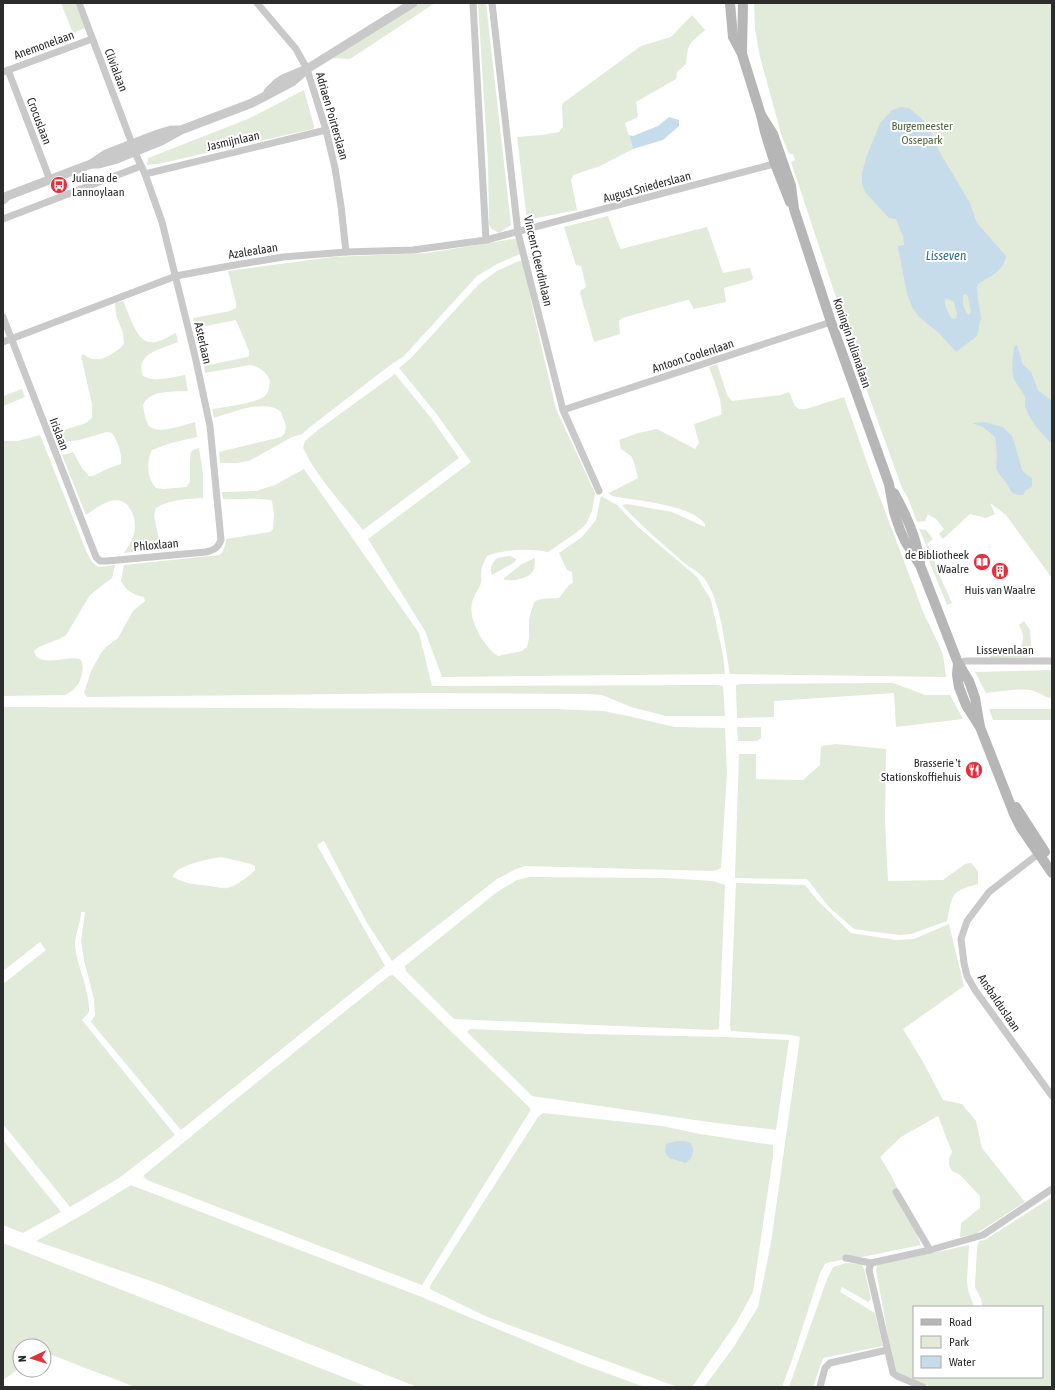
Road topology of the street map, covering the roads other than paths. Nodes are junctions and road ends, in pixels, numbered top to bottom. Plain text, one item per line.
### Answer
1 (79, 3) edge
2 (257, 3) edge
3 (413, 3) edge
4 (473, 3) edge
5 (492, 3) edge
6 (730, 3) edge
7 (743, 3) edge
8 (92, 39) junction
9 (742, 54) junction
10 (307, 68) junction
11 (6, 71) edge
12 (326, 130) junction
13 (134, 148) junction
14 (779, 163) junction
15 (141, 166) junction
16 (145, 174) junction
17 (50, 180) junction
18 (4, 197) edge
19 (3, 219) edge
20 (518, 233) junction
21 (486, 240) junction
22 (346, 252) junction
23 (176, 276) junction
24 (3, 317) edge
25 (831, 322) junction
26 (11, 339) junction
27 (3, 342) edge
28 (563, 410) junction
29 (599, 491) dead end
30 (219, 546) joint
31 (96, 558) joint
32 (1052, 661) edge
33 (958, 663) junction
34 (1041, 851) junction
35 (1052, 861) edge
36 (1052, 873) edge
37 (1052, 1096) edge
38 (1052, 1189) edge
39 (896, 1192) dead end
40 (930, 1250) junction
41 (846, 1258) dead end
42 (871, 1263) junction
43 (887, 1350) junction
44 (820, 1387) edge
45 (923, 1387) edge

1 - 8 street, Clivialaan
2 - 10 street, Adriaen Poirterslaan
3 - 10 street
4 - 21 street
5 - 20 street, Vincent Cleerdinlaan
6 - 9 main road, Koningin Julianalaan
7 - 9 main road, Koningin Julianalaan
8 - 11 street, Anemonelaan
8 - 13 street, Clivialaan
9 - 14 main road, Koningin Julianalaan
10 - 12 street, Adriaen Poirterslaan
10 - 13 street
11 - 17 street, Crocuslaan
12 - 16 street, Jasmijnlaan
12 - 22 street, Adriaen Poirterslaan
13 - 15 street, Asterlaan
13 - 17 street
14 - 20 street, August Sniederslaan
14 - 25 main road, Koningin Julianalaan
15 - 16 street, Asterlaan
15 - 19 street
16 - 23 street, Asterlaan
17 - 18 street
20 - 21 street, Azalealaan
20 - 28 street, Vincent Cleerdinlaan
21 - 22 street, Azalealaan
22 - 23 street, Azalealaan
23 - 26 street, Azalealaan
23 - 30 street, Asterlaan
24 - 26 street, Irislaan
25 - 28 street, Antoon Coolenlaan
25 - 33 main road, Koningin Julianalaan
26 - 27 street, Azalealaan
26 - 31 street, Irislaan
28 - 29 street, Vincent Cleerdinlaan
30 - 31 street, Phloxlaan
32 - 33 street, Lissevenlaan
33 - 34 main road
34 - 35 main road
34 - 36 main road
34 - 37 street, Ansbalduslaan
38 - 40 street
39 - 40 street
40 - 42 street
41 - 42 street
42 - 43 street
43 - 44 street
43 - 45 street

